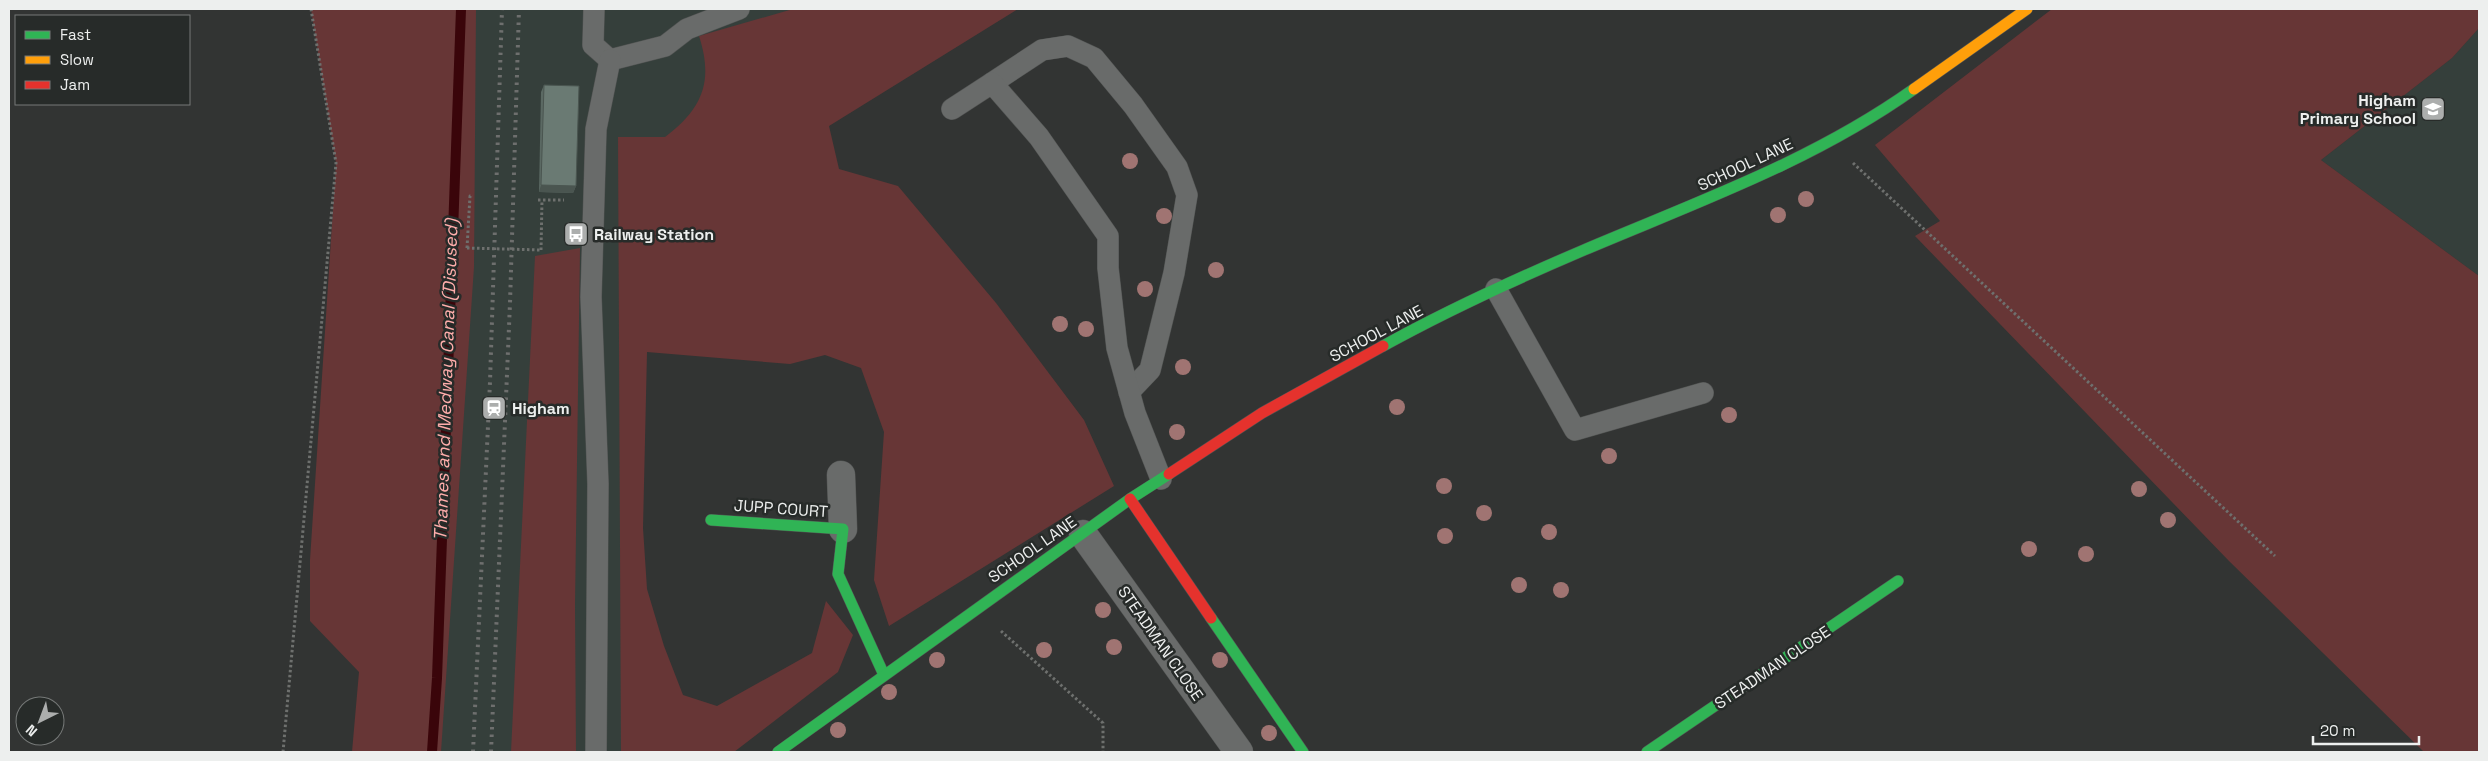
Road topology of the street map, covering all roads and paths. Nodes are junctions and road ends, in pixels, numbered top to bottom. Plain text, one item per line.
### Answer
1 (311, 9) edge
2 (594, 9) edge
3 (739, 9) edge
4 (2027, 9) edge
5 (610, 60) junction
6 (992, 82) junction
7 (952, 109) dead end
8 (1829, 140) junction
9 (472, 196) dead end
10 (542, 200) dead end
11 (1496, 289) junction
12 (1129, 392) junction
13 (1703, 393) dead end
14 (841, 475) dead end
15 (1161, 479) junction
16 (1130, 499) junction
17 (711, 520) dead end
18 (842, 528) junction
19 (1083, 534) junction
20 (2275, 556) dead end
21 (1898, 581) dead end
22 (976, 608) junction
23 (884, 675) junction
24 (283, 752) edge
25 (596, 752) edge
26 (778, 752) edge
27 (1103, 752) edge
28 (1239, 752) edge
29 (1303, 752) edge
30 (1647, 752) edge

1 - 24 path
2 - 5 lane
3 - 5 lane
4 - 8 street, SCHOOL LANE
5 - 25 lane
6 - 7 lane
6 - 12 lane
6 - 12 lane
8 - 11 street, SCHOOL LANE
8 - 20 path
9 - 10 path, bridge
11 - 13 lane
11 - 15 street, SCHOOL LANE
12 - 15 lane
14 - 18 street
15 - 16 street, SCHOOL LANE
16 - 19 street, SCHOOL LANE
16 - 29 street
17 - 18 street, JUPP COURT
18 - 23 street, JUPP COURT
19 - 22 street, SCHOOL LANE
19 - 28 street, STEADMAN CLOSE
21 - 30 street, STEADMAN CLOSE
22 - 23 street, SCHOOL LANE
22 - 27 path
23 - 26 street, SCHOOL LANE

